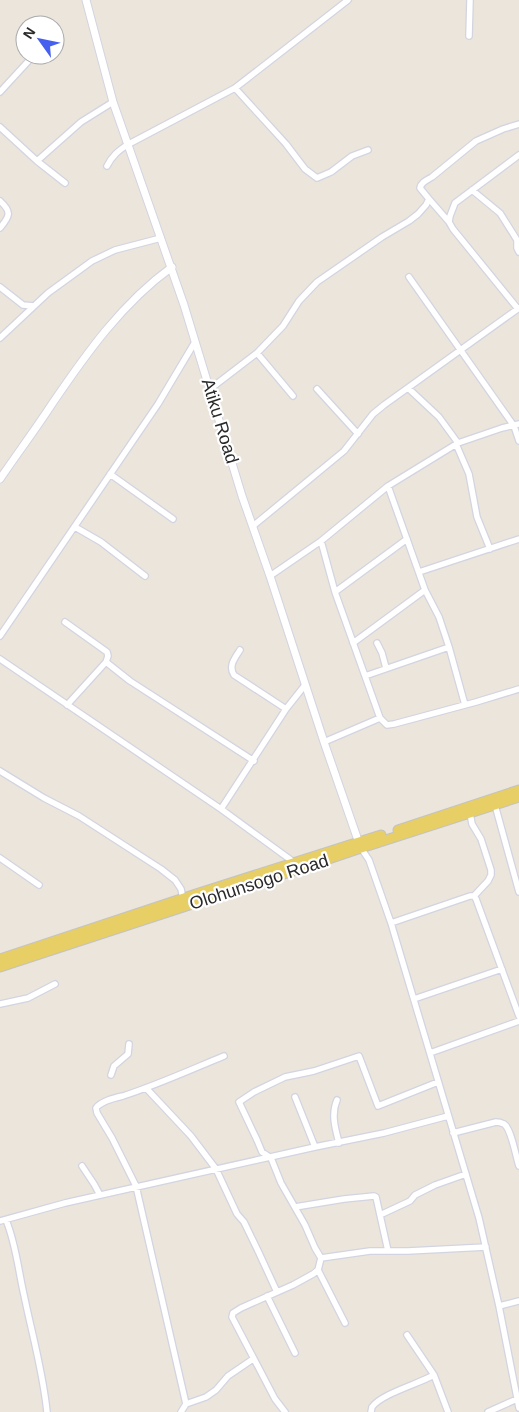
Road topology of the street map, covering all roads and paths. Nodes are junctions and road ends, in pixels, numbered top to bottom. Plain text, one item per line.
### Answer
1 (86, 0) edge
2 (348, 0) edge
3 (470, 0) edge
4 (469, 36) dead end
5 (25, 65) edge
6 (234, 88) junction
7 (0, 92) edge
8 (113, 102) junction
9 (519, 124) edge
10 (0, 127) edge
11 (127, 145) junction
12 (368, 150) dead end
13 (519, 155) edge
14 (37, 161) junction
15 (107, 166) dead end
16 (65, 183) dead end
17 (472, 190) junction
18 (429, 199) junction
19 (0, 201) edge
20 (450, 222) junction
21 (0, 228) edge
22 (161, 238) junction
23 (519, 252) edge
24 (172, 266) junction
25 (409, 277) dead end
26 (0, 287) edge
27 (23, 305) junction
28 (34, 306) junction
29 (518, 310) edge
30 (23, 317) junction
31 (0, 338) edge
32 (195, 342) junction
33 (460, 350) junction
34 (257, 353) junction
35 (408, 388) junction
36 (210, 389) junction
37 (317, 389) dead end
38 (293, 396) dead end
39 (516, 425) edge
40 (358, 434) junction
41 (519, 441) edge
42 (457, 443) junction
43 (110, 474) junction
44 (0, 479) edge
45 (388, 486) junction
46 (173, 519) dead end
47 (253, 526) junction
48 (75, 527) junction
49 (407, 539) junction
50 (519, 539) edge
51 (321, 541) junction
52 (490, 549) junction
53 (419, 572) junction
54 (145, 576) dead end
55 (270, 576) junction
56 (425, 590) junction
57 (335, 592) junction
58 (65, 622) dead end
59 (0, 636) edge
60 (353, 643) junction
61 (377, 643) dead end
62 (450, 647) junction
63 (240, 650) dead end
64 (0, 659) edge
65 (106, 662) junction
66 (386, 668) junction
67 (365, 676) junction
68 (305, 685) junction
69 (519, 689) edge
70 (67, 705) junction
71 (465, 705) junction
72 (286, 709) junction
73 (380, 718) junction
74 (324, 742) junction
75 (254, 761) junction
76 (0, 771) edge
77 (519, 790) edge
78 (519, 797) edge
79 (495, 805) junction
80 (221, 809) junction
81 (470, 813) junction
82 (359, 845) junction
83 (0, 858) edge
84 (295, 862) junction
85 (516, 872) edge
86 (39, 885) dead end
87 (519, 892) edge
88 (474, 896) junction
89 (183, 898) junction
90 (390, 923) junction
91 (0, 959) edge
92 (0, 967) edge
93 (502, 969) junction
94 (54, 984) dead end
95 (414, 999) junction
96 (0, 1004) edge
97 (519, 1016) edge
98 (519, 1020) edge
99 (129, 1044) dead end
100 (430, 1053) junction
101 (224, 1056) dead end
102 (111, 1075) dead end
103 (438, 1082) junction
104 (146, 1088) junction
105 (295, 1097) dead end
106 (337, 1100) dead end
107 (448, 1116) junction
108 (453, 1133) junction
109 (338, 1143) junction
110 (315, 1147) junction
111 (271, 1158) junction
112 (82, 1166) dead end
113 (519, 1166) edge
114 (216, 1169) junction
115 (466, 1174) junction
116 (136, 1186) junction
117 (100, 1195) junction
118 (295, 1207) junction
119 (380, 1215) junction
120 (3, 1220) edge
121 (486, 1247) junction
122 (388, 1251) junction
123 (322, 1258) junction
124 (318, 1270) junction
125 (277, 1292) junction
126 (268, 1296) junction
127 (519, 1301) edge
128 (499, 1306) junction
129 (345, 1323) dead end
130 (407, 1335) dead end
131 (295, 1352) dead end
132 (253, 1359) junction
133 (434, 1375) junction
134 (516, 1381) edge
135 (186, 1404) junction
136 (518, 1404) edge
137 (46, 1412) edge
138 (181, 1412) edge
139 (285, 1412) edge
140 (371, 1412) edge
141 (448, 1412) edge
142 (488, 1412) edge

1 - 8 street, Atiku Road
2 - 6 street
3 - 4 street
5 - 7 street
6 - 11 street
6 - 12 street
8 - 11 street, Atiku Road
8 - 14 street
9 - 18 street
10 - 14 street
11 - 15 street
11 - 22 street, Atiku Road
13 - 17 street
14 - 16 street
17 - 20 street
17 - 23 street
18 - 20 street
18 - 34 street
19 - 21 street
20 - 29 street
22 - 24 street, Atiku Road
22 - 28 street
24 - 32 street, Atiku Road
24 - 44 street
25 - 33 street
26 - 27 street
27 - 28 street
27 - 30 street
28 - 30 street
29 - 33 street
30 - 31 street
32 - 36 street, Atiku Road
32 - 43 street
33 - 35 street
33 - 39 street
34 - 36 street
34 - 38 street
35 - 40 street
35 - 42 street
36 - 47 street, Atiku Road
37 - 40 street
39 - 41 street
39 - 42 street
40 - 47 street
42 - 45 street
42 - 52 street
43 - 46 street
43 - 48 street
45 - 49 street
45 - 51 street
47 - 55 street, Atiku Road
48 - 54 street
48 - 59 street
49 - 53 street
49 - 57 street
50 - 52 street
51 - 55 street
51 - 57 street
52 - 53 street
53 - 56 street
55 - 68 street, Atiku Road
56 - 60 street
56 - 62 street
57 - 60 street
58 - 65 street
60 - 67 street
61 - 66 street
62 - 66 street
62 - 71 street
63 - 72 street
64 - 70 street
65 - 70 street
65 - 75 street
66 - 67 street
67 - 73 street
68 - 72 street
68 - 74 street, Atiku Road
69 - 71 street
70 - 80 street
71 - 73 street
72 - 75 street
73 - 74 street
74 - 82 street, Atiku Road
75 - 80 street
76 - 89 street
77 - 82 main road, Olohunsogo Road
78 - 79 main road, Olohunsogo Road
79 - 81 main road, Olohunsogo Road
79 - 85 street
80 - 84 street
81 - 82 main road, Olohunsogo Road
81 - 88 street
82 - 84 main road, Olohunsogo Road
82 - 90 street
82 - 92 main road, Olohunsogo Road
83 - 86 street
84 - 89 main road, Olohunsogo Road
85 - 87 street
88 - 90 street
88 - 93 street
89 - 91 main road, Olohunsogo Road
90 - 95 street
93 - 95 street
93 - 97 street
94 - 96 street
95 - 100 street
98 - 100 street
99 - 102 street
100 - 103 street
101 - 104 street
103 - 107 street
103 - 111 street
104 - 114 street
104 - 116 street
105 - 110 street
106 - 109 street
107 - 108 street
107 - 109 street
108 - 113 street
108 - 115 street
109 - 110 street
110 - 111 street
111 - 114 street
111 - 118 street
112 - 117 street
114 - 116 street
114 - 125 street
115 - 119 street
115 - 121 street
116 - 117 street
116 - 135 street
117 - 120 street
118 - 119 street
118 - 123 street
119 - 122 street
120 - 137 street
121 - 122 street
121 - 128 street
122 - 123 street
123 - 124 street
124 - 125 street
124 - 129 street
125 - 126 street
126 - 131 street
126 - 132 street
127 - 128 street
128 - 134 street
130 - 133 street
132 - 135 street
132 - 139 street
133 - 140 street
133 - 141 street
134 - 136 street
135 - 138 street
136 - 142 street

